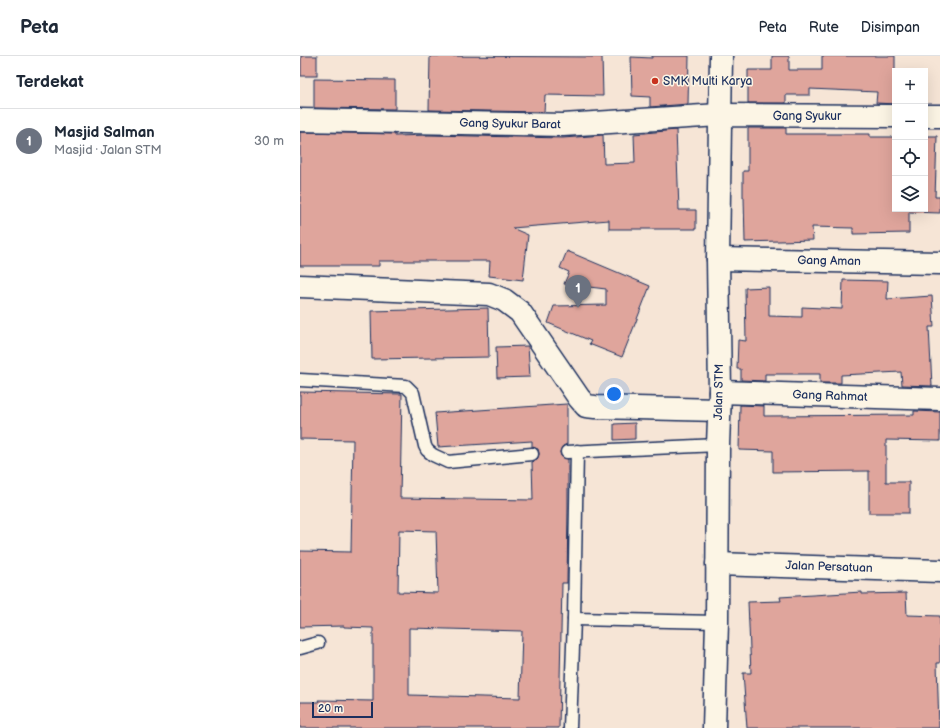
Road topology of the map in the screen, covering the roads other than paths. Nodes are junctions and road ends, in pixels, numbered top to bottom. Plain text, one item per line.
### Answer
1 (721, 56) edge
2 (719, 116) junction
3 (892, 116) edge
4 (928, 116) edge
5 (940, 116) edge
6 (300, 120) edge
7 (718, 259) junction
8 (940, 263) edge
9 (300, 286) edge
10 (300, 380) edge
11 (940, 400) edge
12 (719, 401) junction
13 (718, 445) junction
14 (532, 454) dead end
15 (717, 564) junction
16 (940, 571) edge
17 (574, 619) junction
18 (717, 622) junction
19 (318, 643) dead end
20 (300, 648) edge
21 (570, 728) edge
22 (714, 728) edge

1 - 2 street, Jalan STM
2 - 3 street, Gang Syukur
2 - 6 street, Gang Syukur Barat
2 - 7 street, Jalan STM
4 - 5 street
7 - 8 street, Gang Aman
7 - 12 street, Jalan STM
9 - 12 street, Gang Rahmat
10 - 14 lane
11 - 12 street, Gang Rahmat
12 - 13 street, Jalan STM
13 - 15 street, Jalan STM
13 - 17 lane
15 - 16 street, Jalan Persatuan
15 - 18 street, Jalan STM
17 - 18 lane
17 - 21 lane
18 - 22 street, Jalan STM
19 - 20 lane

